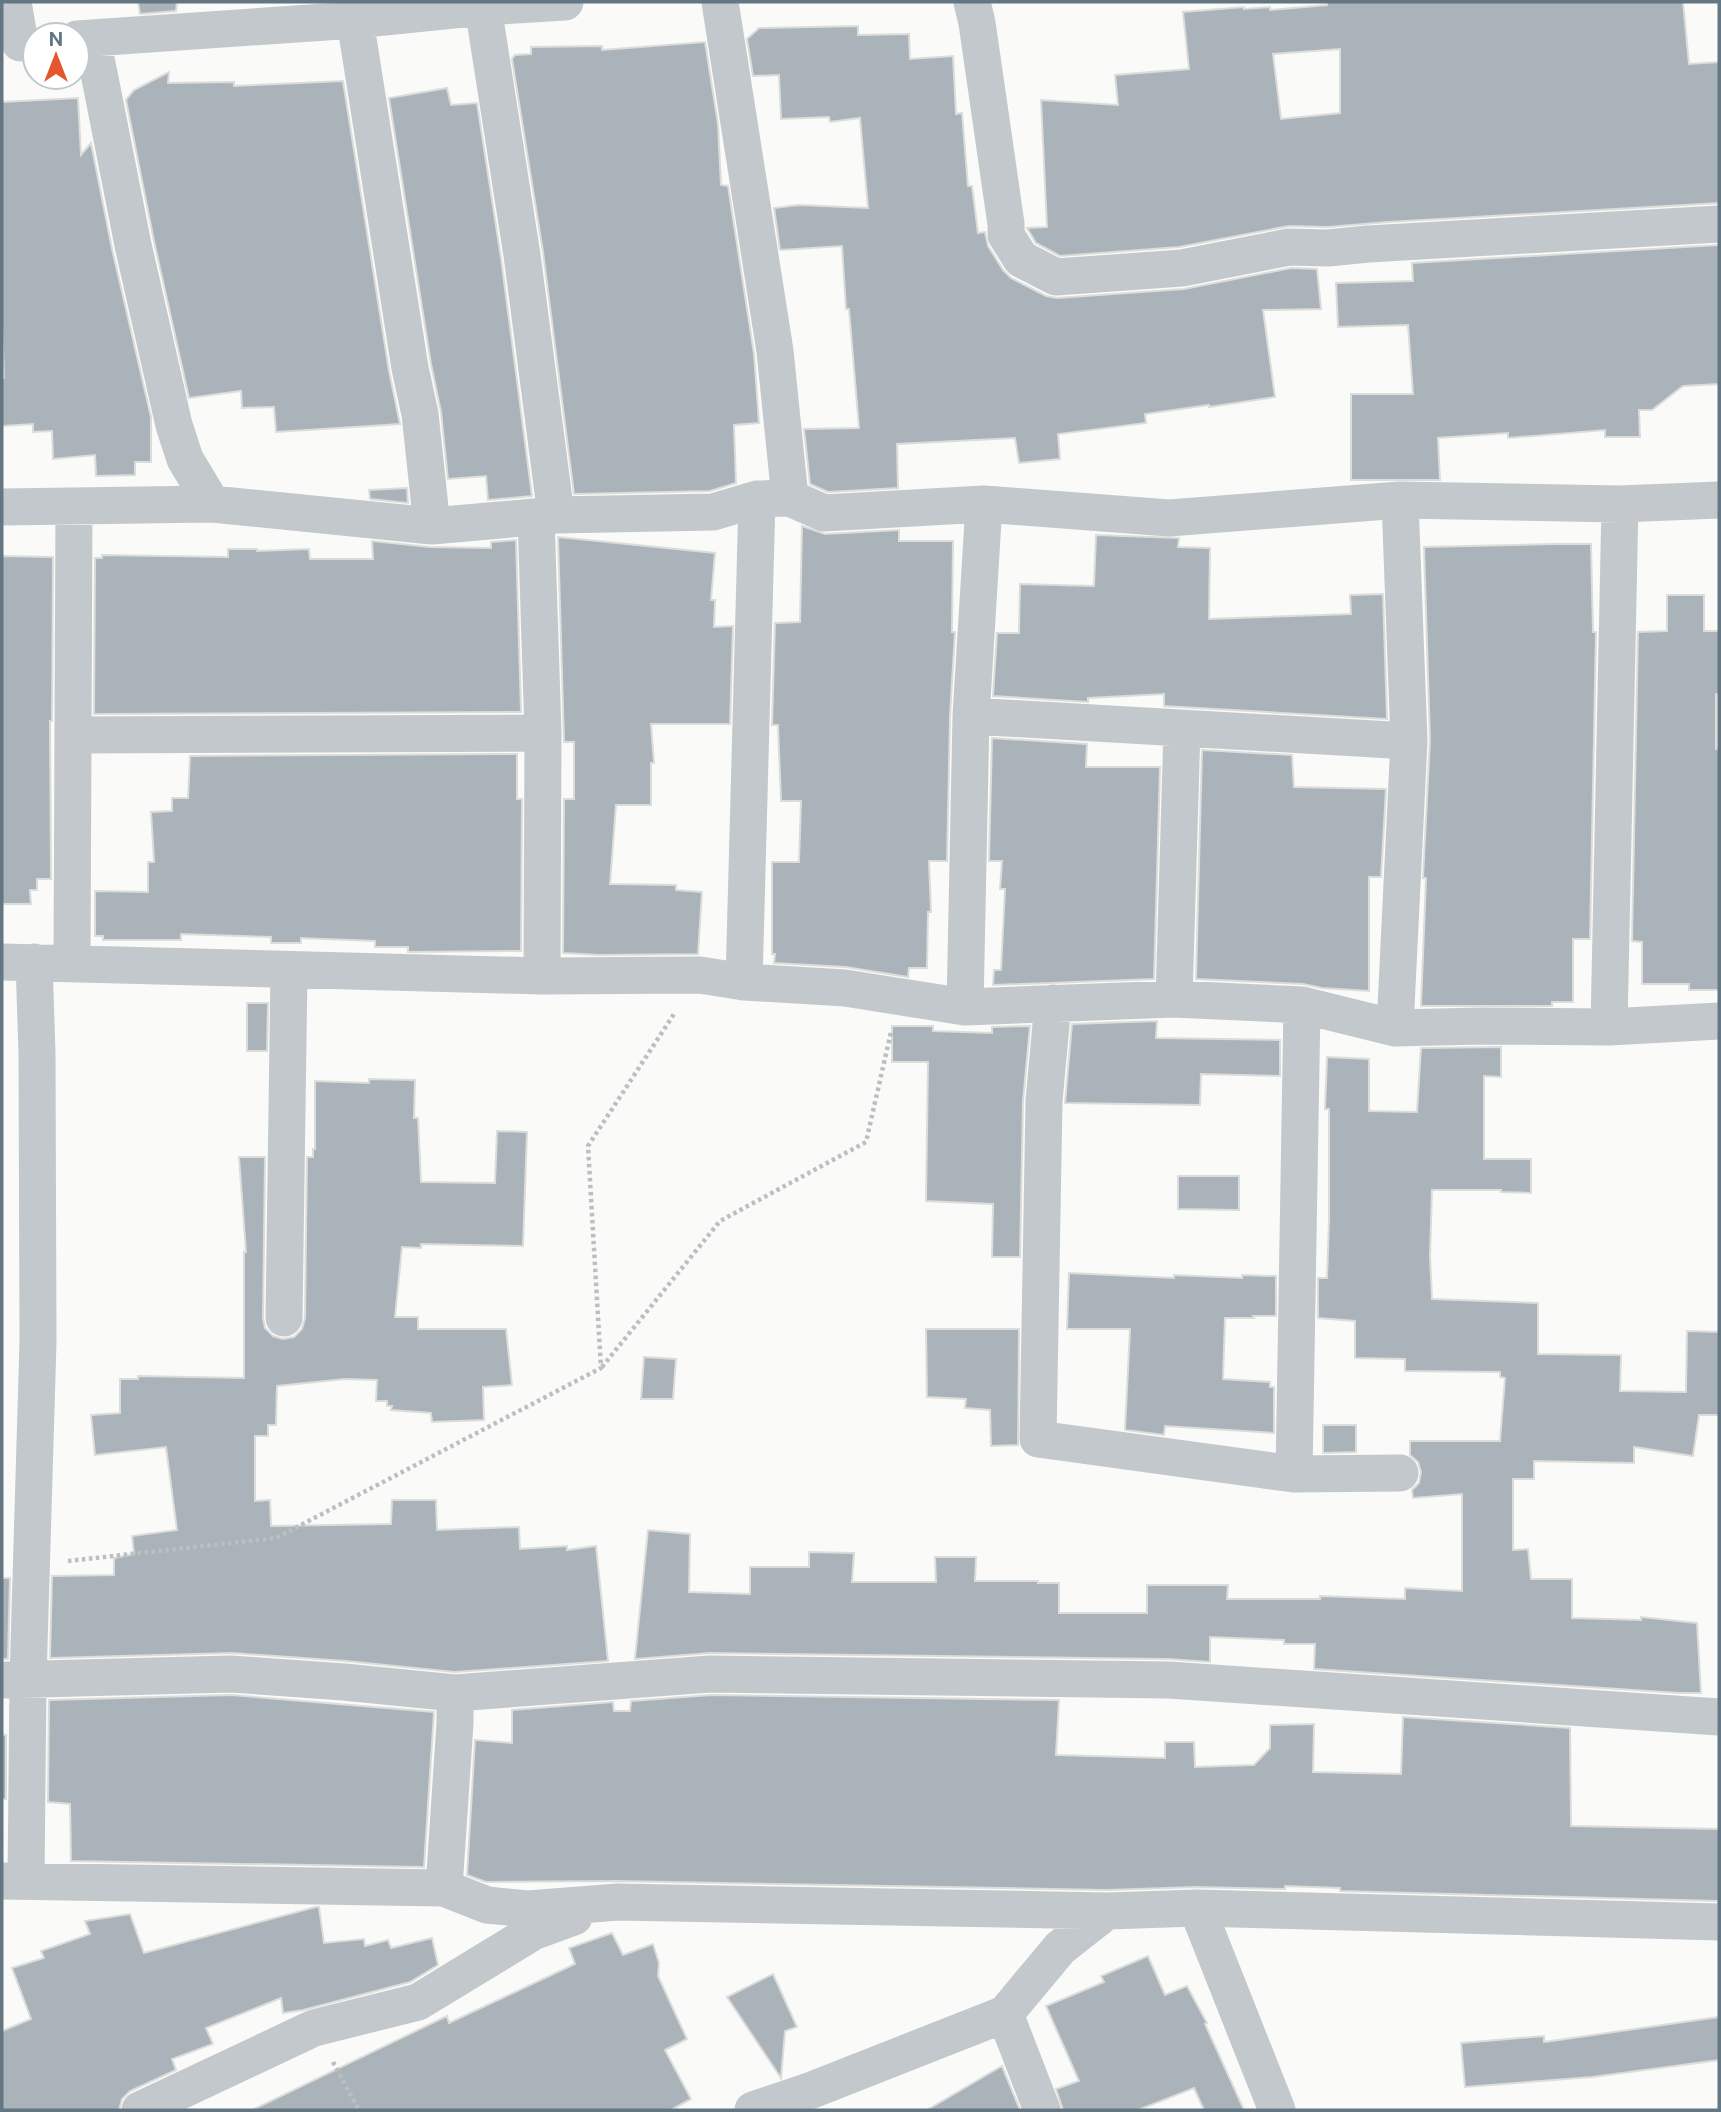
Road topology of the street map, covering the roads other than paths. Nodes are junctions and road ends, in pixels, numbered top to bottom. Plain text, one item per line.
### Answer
1 (13, 2) edge
2 (565, 2) edge
3 (720, 2) edge
4 (972, 2) edge
5 (482, 8) junction
6 (355, 20) junction
7 (91, 39) edge
8 (19, 44) edge
9 (91, 65) edge
10 (1719, 224) edge
11 (773, 499) junction
12 (1400, 500) junction
13 (1719, 500) edge
14 (212, 504) junction
15 (984, 504) junction
16 (1620, 504) junction
17 (2, 507) edge
18 (74, 507) junction
19 (546, 516) junction
20 (432, 526) junction
21 (971, 716) junction
22 (1182, 729) junction
23 (543, 733) junction
24 (73, 735) junction
25 (1409, 741) junction
26 (18, 962) edge
27 (72, 963) junction
28 (289, 970) junction
29 (542, 976) junction
30 (744, 982) junction
31 (1174, 999) junction
32 (1053, 1003) junction
33 (1302, 1005) junction
34 (965, 1007) junction
35 (1719, 1021) edge
36 (1609, 1027) junction
37 (1395, 1028) junction
38 (284, 1318) dead end
39 (1400, 1473) dead end
40 (1294, 1474) junction
41 (15, 1680) edge
42 (455, 1693) junction
43 (1719, 1717) edge
44 (14, 1881) edge
45 (444, 1888) junction
46 (618, 1902) junction
47 (1197, 1908) junction
48 (1107, 1911) junction
49 (1719, 1922) edge
50 (1005, 2014) junction
51 (816, 2100) edge
52 (140, 2110) edge
53 (753, 2110) edge
54 (1042, 2110) edge
55 (1277, 2110) edge

1 - 8 street
2 - 5 street
3 - 11 street
4 - 10 street
5 - 6 street
5 - 19 street
6 - 7 street
6 - 20 street
9 - 14 street
11 - 15 street
11 - 19 street
11 - 30 street
12 - 15 street
12 - 16 street
12 - 25 street
13 - 16 street
14 - 18 street
14 - 20 street
15 - 21 street
16 - 36 street
17 - 18 street
18 - 24 street
19 - 20 street
19 - 23 street
21 - 22 street
21 - 34 street
22 - 25 street
22 - 31 street
23 - 24 street
23 - 29 street
24 - 27 street
25 - 37 street
26 - 27 street
26 - 41 street
27 - 28 street
28 - 29 street
28 - 38 street
29 - 30 street
30 - 34 street
31 - 32 street
31 - 33 street
32 - 34 street
32 - 40 street
33 - 37 street
33 - 40 street
35 - 36 street
36 - 37 street
39 - 40 street
41 - 42 street
41 - 44 street
42 - 43 street
42 - 45 street
44 - 45 street
45 - 46 street
46 - 48 street
46 - 52 street
47 - 48 street
47 - 49 street
47 - 55 street
48 - 50 street
50 - 51 street
50 - 54 street
51 - 53 street

